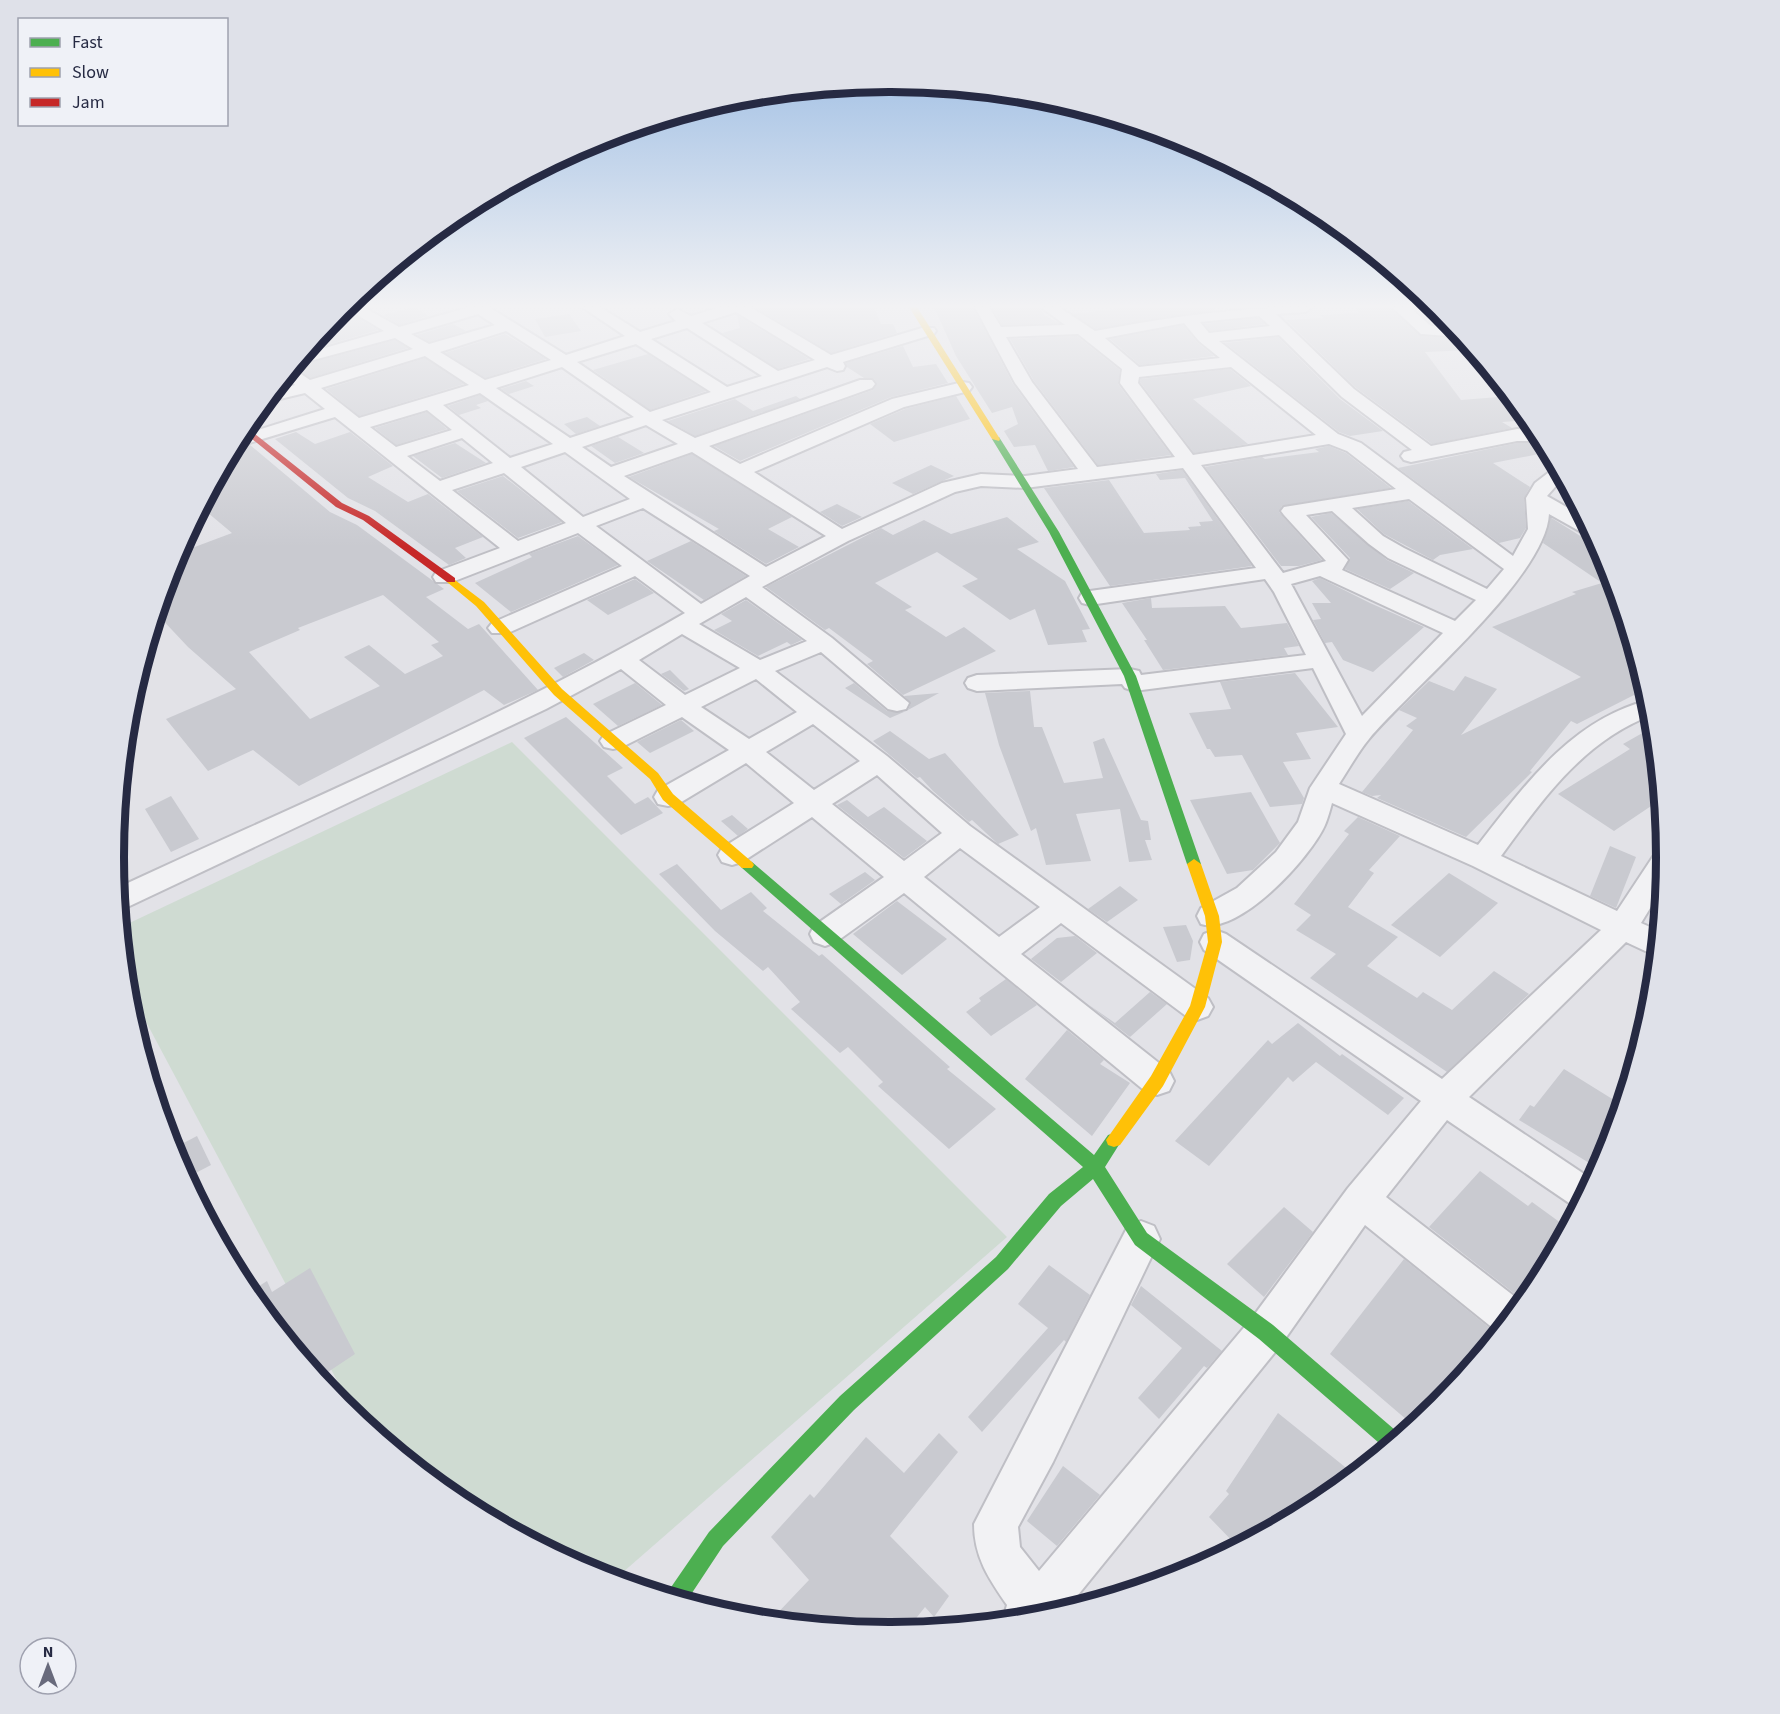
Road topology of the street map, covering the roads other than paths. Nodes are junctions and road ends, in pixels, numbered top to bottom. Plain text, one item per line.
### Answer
1 (304, 387) edge
2 (308, 387) edge
3 (482, 387) edge
4 (486, 387) edge
5 (602, 387) edge
6 (715, 387) edge
7 (745, 387) edge
8 (857, 387) edge
9 (871, 387) edge
10 (963, 387) joint
11 (1027, 387) edge
12 (1132, 387) edge
13 (1267, 387) edge
14 (1342, 387) edge
15 (725, 393) junction
16 (280, 395) edge
17 (430, 403) junction
18 (898, 403) junction
19 (338, 411) junction
20 (648, 419) junction
21 (259, 425) edge
22 (357, 426) junction
23 (466, 431) junction
24 (263, 434) junction
25 (1528, 435) edge
26 (250, 438) edge
27 (1331, 438) junction
28 (567, 445) junction
29 (690, 445) junction
30 (1428, 453) junction
31 (393, 454) junction
32 (1185, 462) junction
33 (1377, 463) junction
34 (505, 466) junction
35 (739, 471) junction
36 (1091, 473) junction
37 (611, 474) junction
38 (1554, 476) edge
39 (1024, 482) junction
40 (435, 489) junction
41 (1413, 492) junction
42 (1536, 498) junction
43 (645, 500) junction
44 (1335, 503) junction
45 (1579, 522) edge
46 (581, 525) junction
47 (841, 537) junction
48 (514, 549) junction
49 (637, 567) junction
50 (1516, 568) junction
51 (1323, 569) junction
52 (444, 577) junction
53 (1274, 577) junction
54 (756, 581) junction
55 (1090, 598) junction
56 (1489, 598) junction
57 (690, 618) junction
58 (500, 628) junction
59 (1459, 632) junction
60 (824, 643) junction
61 (623, 659) junction
62 (1321, 660) junction
63 (758, 669) junction
64 (1132, 679) junction
65 (977, 683) dead end
66 (558, 692) junction
67 (897, 703) dead end
68 (683, 706) junction
69 (1641, 710) edge
70 (814, 713) junction
71 (1359, 734) junction
72 (613, 741) junction
73 (748, 751) junction
74 (878, 762) junction
75 (1323, 788) junction
76 (668, 797) junction
77 (812, 805) junction
78 (960, 833) junction
79 (732, 855) junction
80 (1483, 859) junction
81 (1655, 876) edge
82 (903, 879) junction
83 (126, 896) edge
84 (1062, 907) junction
85 (1623, 927) junction
86 (1213, 929) junction
87 (825, 934) junction
88 (1651, 940) edge
89 (998, 954) junction
90 (1197, 1007) junction
91 (1157, 1081) junction
92 (1443, 1100) junction
93 (1095, 1167) junction
94 (1579, 1191) edge
95 (1360, 1200) junction
96 (1141, 1239) junction
97 (1504, 1313) edge
98 (1266, 1332) junction
99 (1389, 1438) edge
100 (680, 1592) edge
101 (1041, 1607) edge
102 (1032, 1609) edge

1 - 16 street
2 - 19 street
3 - 17 street
4 - 28 street
5 - 20 street
6 - 15 street
7 - 15 street
8 - 29 street
9 - 18 street
10 - 18 street
10 - 39 street
11 - 36 street
12 - 32 street
13 - 27 street
14 - 30 street
15 - 20 street
17 - 22 street
17 - 23 street
18 - 35 street
19 - 22 street
19 - 24 street
20 - 28 street
20 - 29 street
21 - 24 street
22 - 31 street
23 - 31 street
23 - 34 street
24 - 26 street
24 - 52 street
25 - 30 street
27 - 32 street
27 - 33 street
28 - 34 street
28 - 37 street
29 - 35 street
29 - 37 street
30 - 33 street
31 - 40 street
32 - 36 street
32 - 53 street
33 - 41 street
34 - 40 street
34 - 46 street
35 - 47 street
36 - 39 street
37 - 43 street
38 - 42 street
39 - 47 street
39 - 55 street
40 - 48 street
41 - 44 street
41 - 50 street
42 - 45 street
42 - 50 street
43 - 46 street
43 - 54 street
44 - 51 street
44 - 56 street
46 - 48 street
46 - 49 street
47 - 54 street
48 - 52 street
49 - 57 street
49 - 58 street
50 - 56 street
51 - 53 street
51 - 59 street
52 - 58 street
53 - 55 street
53 - 62 street
54 - 57 street
54 - 60 street
55 - 64 street
56 - 59 street
57 - 61 street
57 - 63 street
58 - 66 street
59 - 71 street
60 - 63 street
60 - 67 street
61 - 66 street
61 - 68 street
62 - 64 street
62 - 71 street
63 - 68 street
63 - 70 street
64 - 65 street
64 - 86 street
66 - 72 street
66 - 83 street
68 - 72 street
68 - 73 street
69 - 80 street
70 - 73 street
70 - 74 street
71 - 75 street
72 - 76 street
73 - 76 street
73 - 77 street
74 - 77 street
74 - 78 street
75 - 80 street
75 - 86 street
76 - 79 street
77 - 79 street
77 - 82 street
78 - 82 street
78 - 84 street
79 - 87 street
80 - 85 street
81 - 85 street
82 - 87 street
82 - 89 street
84 - 89 street
84 - 90 street
85 - 88 street
85 - 92 street
86 - 90 street
86 - 92 street
87 - 93 street
89 - 91 street
90 - 91 street
91 - 93 street
92 - 94 street
92 - 95 street
93 - 96 street
93 - 100 street
95 - 97 street
95 - 98 street
96 - 98 street
96 - 102 street
98 - 99 street
98 - 101 street

